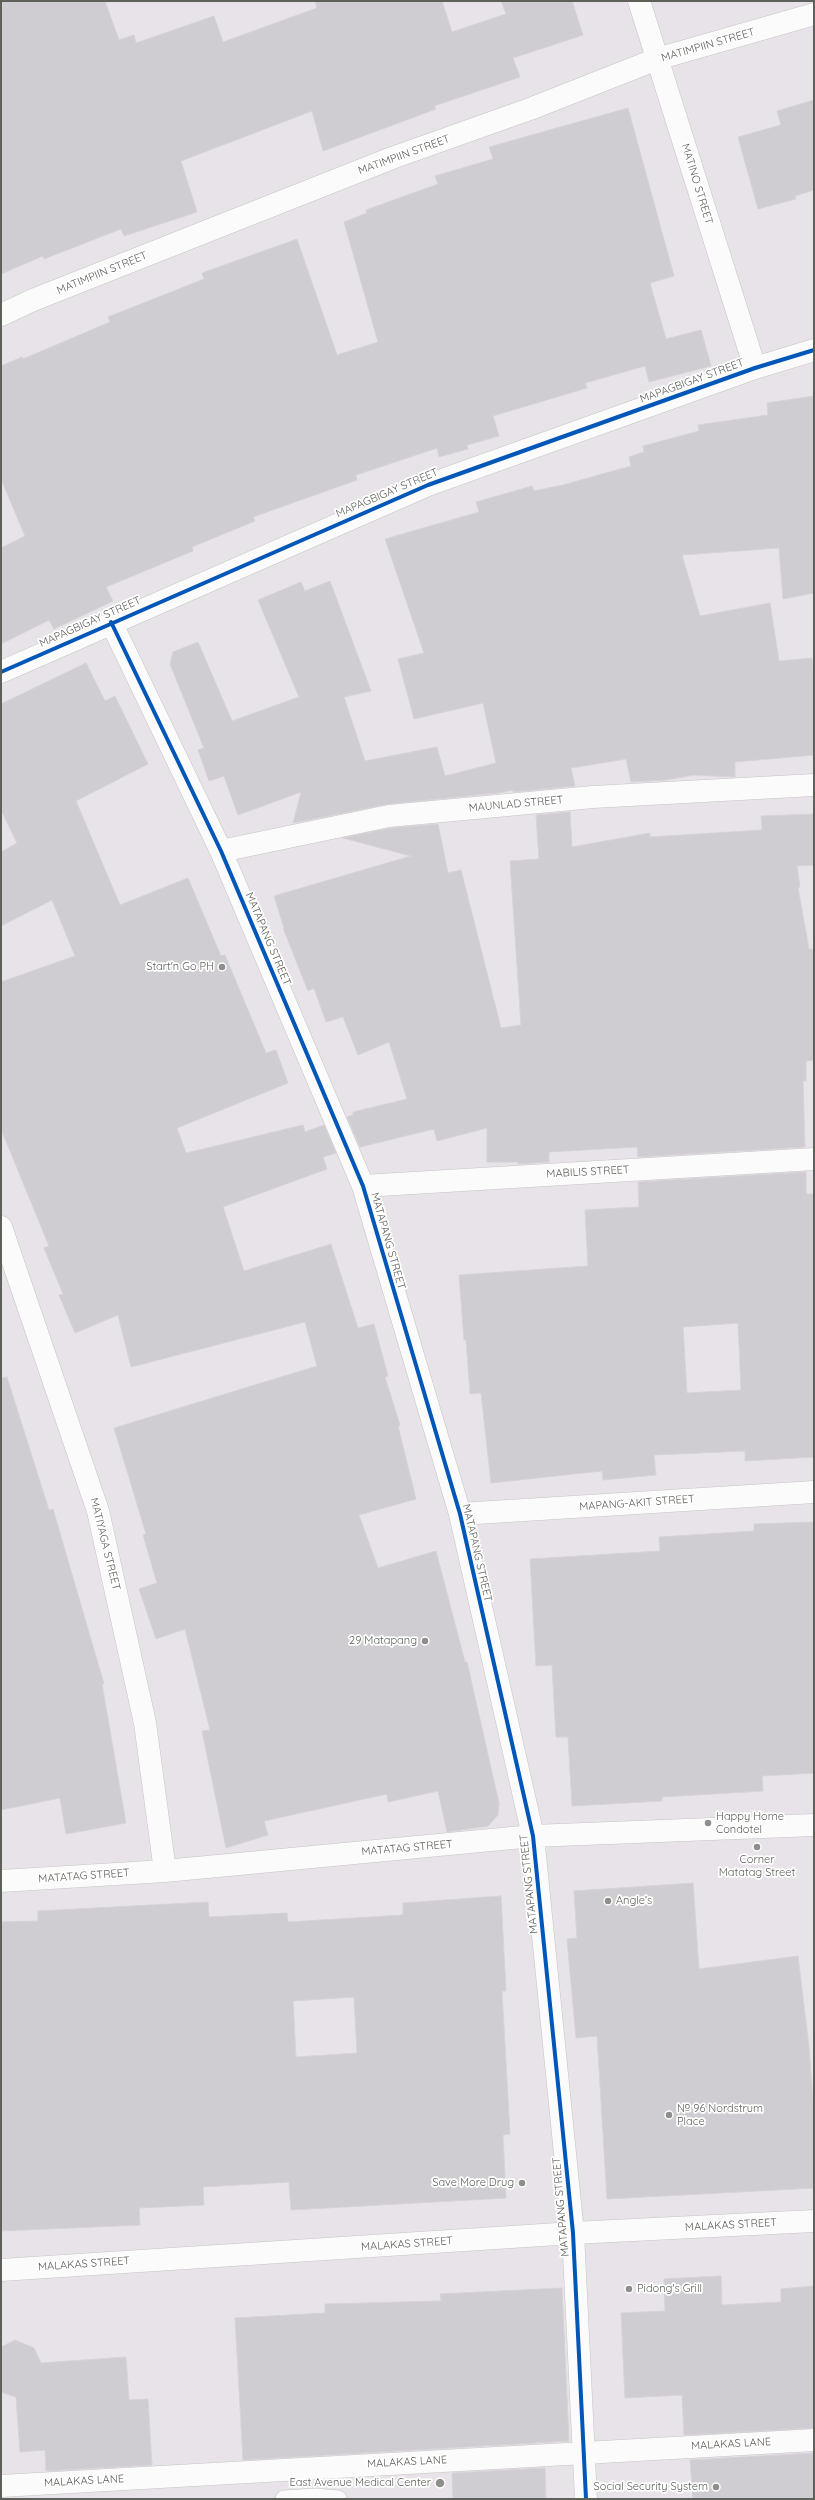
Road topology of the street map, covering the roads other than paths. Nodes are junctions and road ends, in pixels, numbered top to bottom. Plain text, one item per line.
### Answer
1 (639, 1) edge
2 (814, 14) edge
3 (657, 59) junction
4 (1, 315) edge
5 (814, 350) edge
6 (754, 368) junction
7 (111, 622) junction
8 (1, 672) edge
9 (814, 785) edge
10 (221, 851) junction
11 (814, 1159) edge
12 (362, 1186) junction
13 (1, 1227) edge
14 (814, 1492) edge
15 (460, 1514) junction
16 (814, 1825) edge
17 (534, 1836) junction
18 (165, 1871) junction
19 (1, 1881) edge
20 (814, 2221) edge
21 (573, 2233) junction
22 (1, 2270) edge
23 (814, 2440) edge
24 (585, 2452) junction
25 (1, 2486) edge
26 (284, 2499) edge
27 (338, 2499) edge
28 (586, 2499) edge

1 - 3 street, MATINO STREET
2 - 3 street, MATIMPIIN STREET
3 - 4 street, MATIMPIIN STREET
3 - 6 street, MATINO STREET
5 - 6 street, MAPAGBIGAY STREET
6 - 7 street, MAPAGBIGAY STREET
7 - 8 street, MAPAGBIGAY STREET
7 - 10 street, MATAPANG STREET
9 - 10 street, MAUNLAD STREET
10 - 12 street, MATAPANG STREET
11 - 12 street, MABILIS STREET
12 - 15 street, MATAPANG STREET
13 - 18 street, MATIYAGA STREET
14 - 15 street, MAPANG-AKIT STREET
15 - 17 street, MATAPANG STREET
16 - 17 street, MATATAG STREET
17 - 18 street, MATATAG STREET
17 - 21 street, MATAPANG STREET
18 - 19 street, MATATAG STREET
20 - 21 street, MALAKAS STREET
21 - 22 street, MALAKAS STREET
21 - 24 street, MATAPANG STREET
23 - 24 street, MALAKAS LANE
24 - 25 street, MALAKAS LANE
24 - 28 street, MATAPANG STREET
26 - 27 lane

